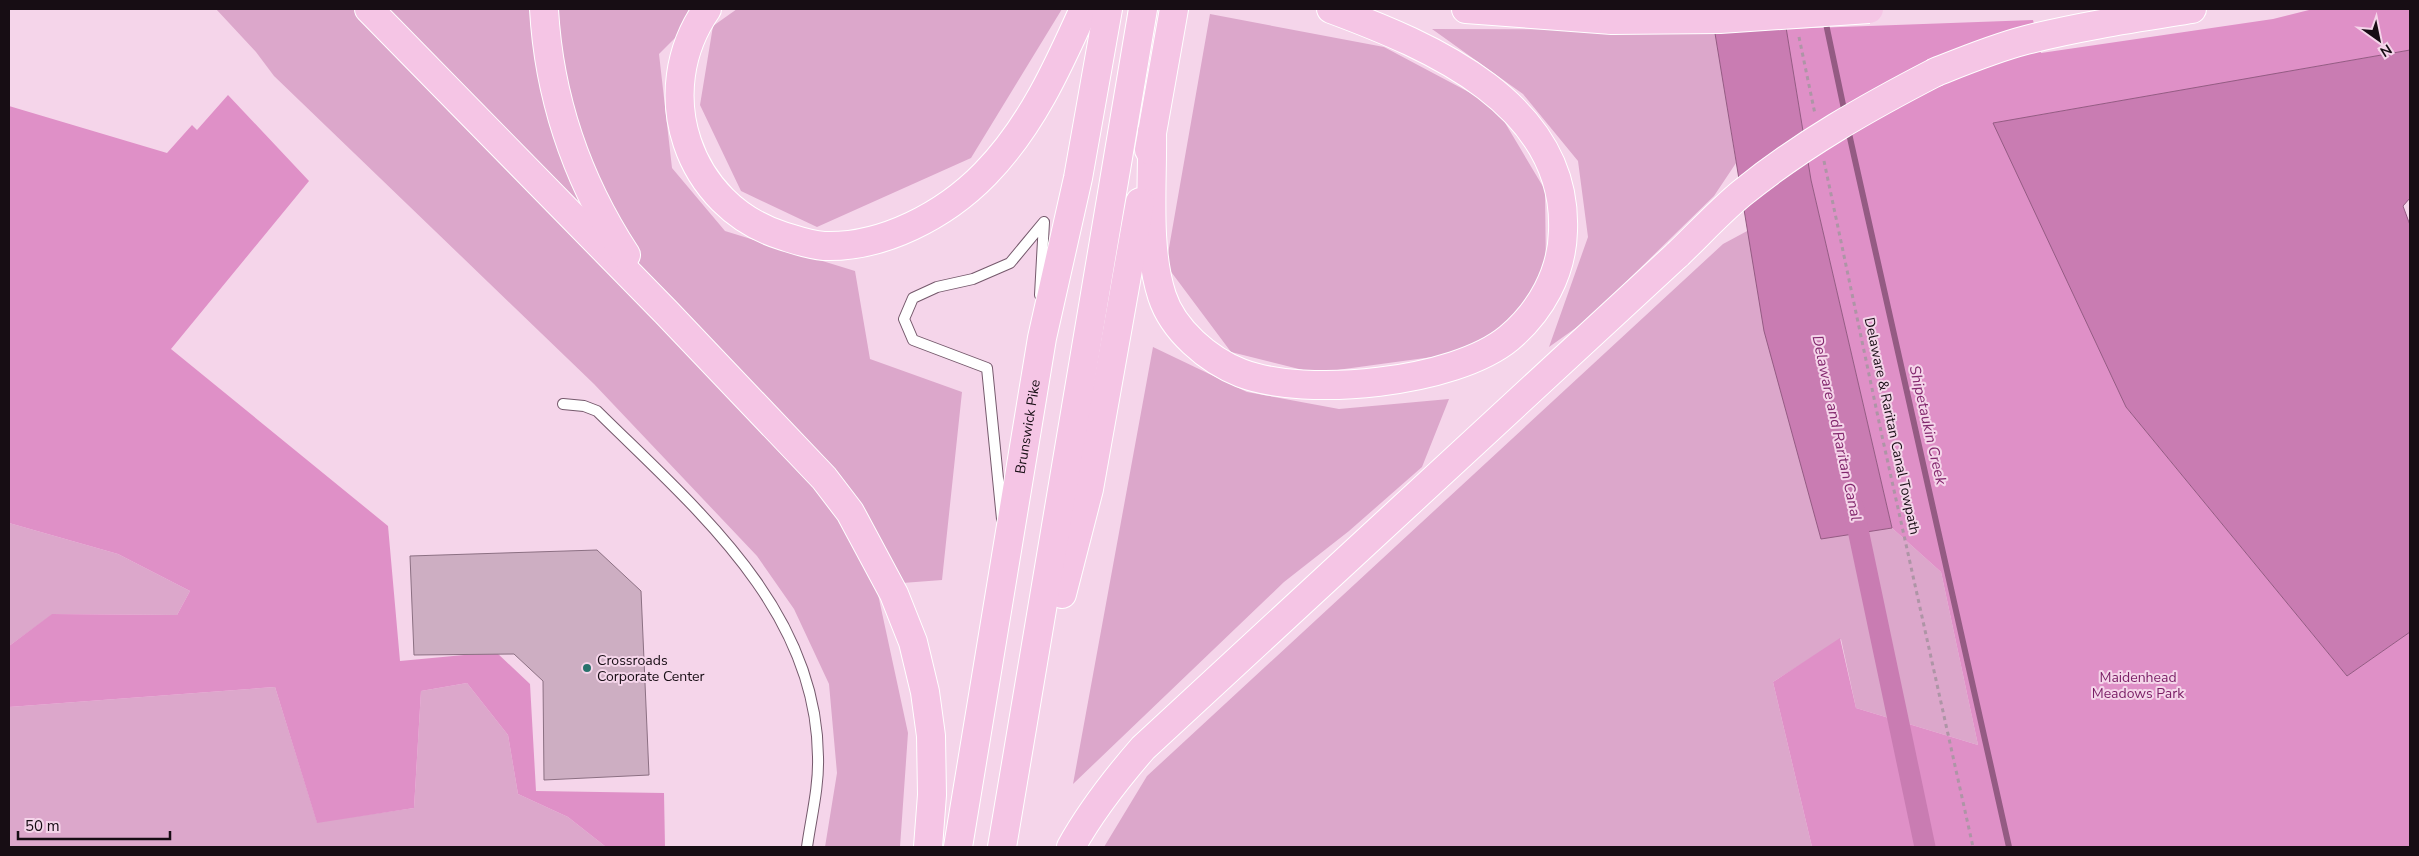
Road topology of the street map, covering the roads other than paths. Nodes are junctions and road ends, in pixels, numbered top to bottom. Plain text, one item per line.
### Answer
1 (369, 9) edge
2 (544, 9) edge
3 (707, 9) edge
4 (1084, 9) edge
5 (1108, 9) edge
6 (1143, 9) edge
7 (1174, 9) edge
8 (1331, 9) edge
9 (1466, 9) edge
10 (1869, 9) edge
11 (2192, 9) edge
12 (1152, 132) junction
13 (666, 312) junction
14 (1034, 386) junction
15 (563, 404) dead end
16 (1006, 558) junction
17 (1033, 673) junction
18 (807, 847) edge
19 (928, 847) edge
20 (958, 847) edge
21 (1002, 847) edge
22 (1070, 847) edge

1 - 13 highway
2 - 13 highway
3 - 4 highway
5 - 14 highway, Brunswick Pike
6 - 17 highway
7 - 12 highway
8 - 12 highway
9 - 10 highway, bridge
11 - 22 highway, bridge
12 - 17 highway
13 - 19 highway
14 - 16 highway, Brunswick Pike
14 - 16 lane
15 - 18 lane
16 - 20 highway, Brunswick Pike
17 - 21 highway

